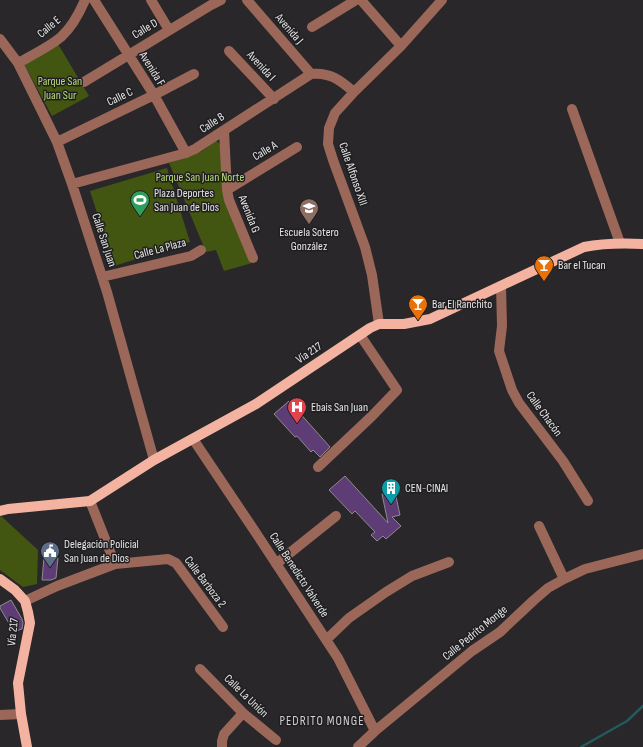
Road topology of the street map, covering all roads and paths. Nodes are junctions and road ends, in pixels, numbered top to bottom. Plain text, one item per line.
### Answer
1 (85, 0) edge
2 (94, 0) edge
3 (151, 0) edge
4 (221, 0) edge
5 (247, 0) edge
6 (356, 0) edge
7 (361, 0) edge
8 (442, 0) edge
9 (312, 27) dead end
10 (169, 30) junction
11 (0, 39) edge
12 (400, 46) junction
13 (229, 51) dead end
14 (128, 54) junction
15 (18, 63) junction
16 (194, 74) dead end
17 (311, 74) junction
18 (84, 82) dead end
19 (354, 92) junction
20 (154, 96) junction
21 (274, 99) junction
22 (572, 109) dead end
23 (224, 131) junction
24 (57, 142) junction
25 (297, 147) dead end
26 (186, 153) junction
27 (72, 184) junction
28 (226, 190) junction
29 (620, 243) junction
30 (643, 244) edge
31 (201, 250) dead end
32 (253, 258) dead end
33 (102, 277) junction
34 (501, 286) junction
35 (378, 324) junction
36 (360, 335) junction
37 (193, 439) junction
38 (154, 460) junction
39 (318, 467) dead end
40 (90, 501) junction
41 (588, 502) dead end
42 (0, 511) edge
43 (336, 516) dead end
44 (539, 526) dead end
45 (643, 554) edge
46 (450, 562) dead end
47 (115, 564) junction
48 (276, 564) junction
49 (0, 579) edge
50 (564, 579) junction
51 (25, 601) junction
52 (223, 627) dead end
53 (326, 640) junction
54 (200, 669) dead end
55 (243, 713) junction
56 (21, 714) junction
57 (0, 715) edge
58 (375, 731) junction
59 (276, 740) dead end
60 (27, 747) edge
61 (222, 747) edge
62 (358, 747) edge

1 - 15 street, Calle E
2 - 14 street, Avenida F
3 - 10 street
4 - 10 street, Calle D
5 - 17 street, Avenida J
6 - 9 street
7 - 12 street
8 - 12 street, Calle Alfonso XIII
10 - 14 street, Calle D
11 - 15 street, Calle San Juan
12 - 19 street, Calle Alfonso XIII
13 - 21 street, Avenida I
14 - 18 street, Calle D
14 - 20 street, Avenida F
15 - 24 street, Calle San Juan
16 - 20 street, Calle C
17 - 19 street
17 - 21 street, Calle B
19 - 35 street, Calle Alfonso XIII
20 - 24 street, Calle C
20 - 26 street, Avenida F
21 - 23 street, Calle B
22 - 29 street
23 - 26 street, Calle B
23 - 28 street, Avenida G
24 - 27 street, Calle San Juan
25 - 28 street, Calle A
26 - 27 street, Calle B
27 - 33 street, Calle San Juan
28 - 32 street, Avenida G
29 - 30 main road
29 - 34 main road
31 - 33 street, Calle La Plaza
33 - 38 street, Calle San Juan
34 - 35 main road
34 - 41 street, Calle Chacón
35 - 36 main road, Vía 217
36 - 37 main road, Vía 217
36 - 39 street
37 - 38 main road, Vía 217
37 - 48 street, Calle Benedicto Valverde
38 - 40 main road, Vía 217
40 - 42 main road, Vía 217
40 - 47 street
43 - 48 street
44 - 50 street
45 - 50 street, Calle Pedrito Monge
46 - 53 street
47 - 51 street, Calle Barboza 2
47 - 52 street, Calle Barboza 2
48 - 53 street, Calle Benedicto Valverde
49 - 51 main road
50 - 58 street, Calle Pedrito Monge
51 - 56 main road, Vía 217
53 - 58 street, Calle Benedicto Valverde
54 - 55 street, Calle La Unión
55 - 59 street, Calle La Unión
55 - 61 street
56 - 57 street
56 - 60 main road, Vía 217
58 - 62 street, Calle Pedrito Monge

